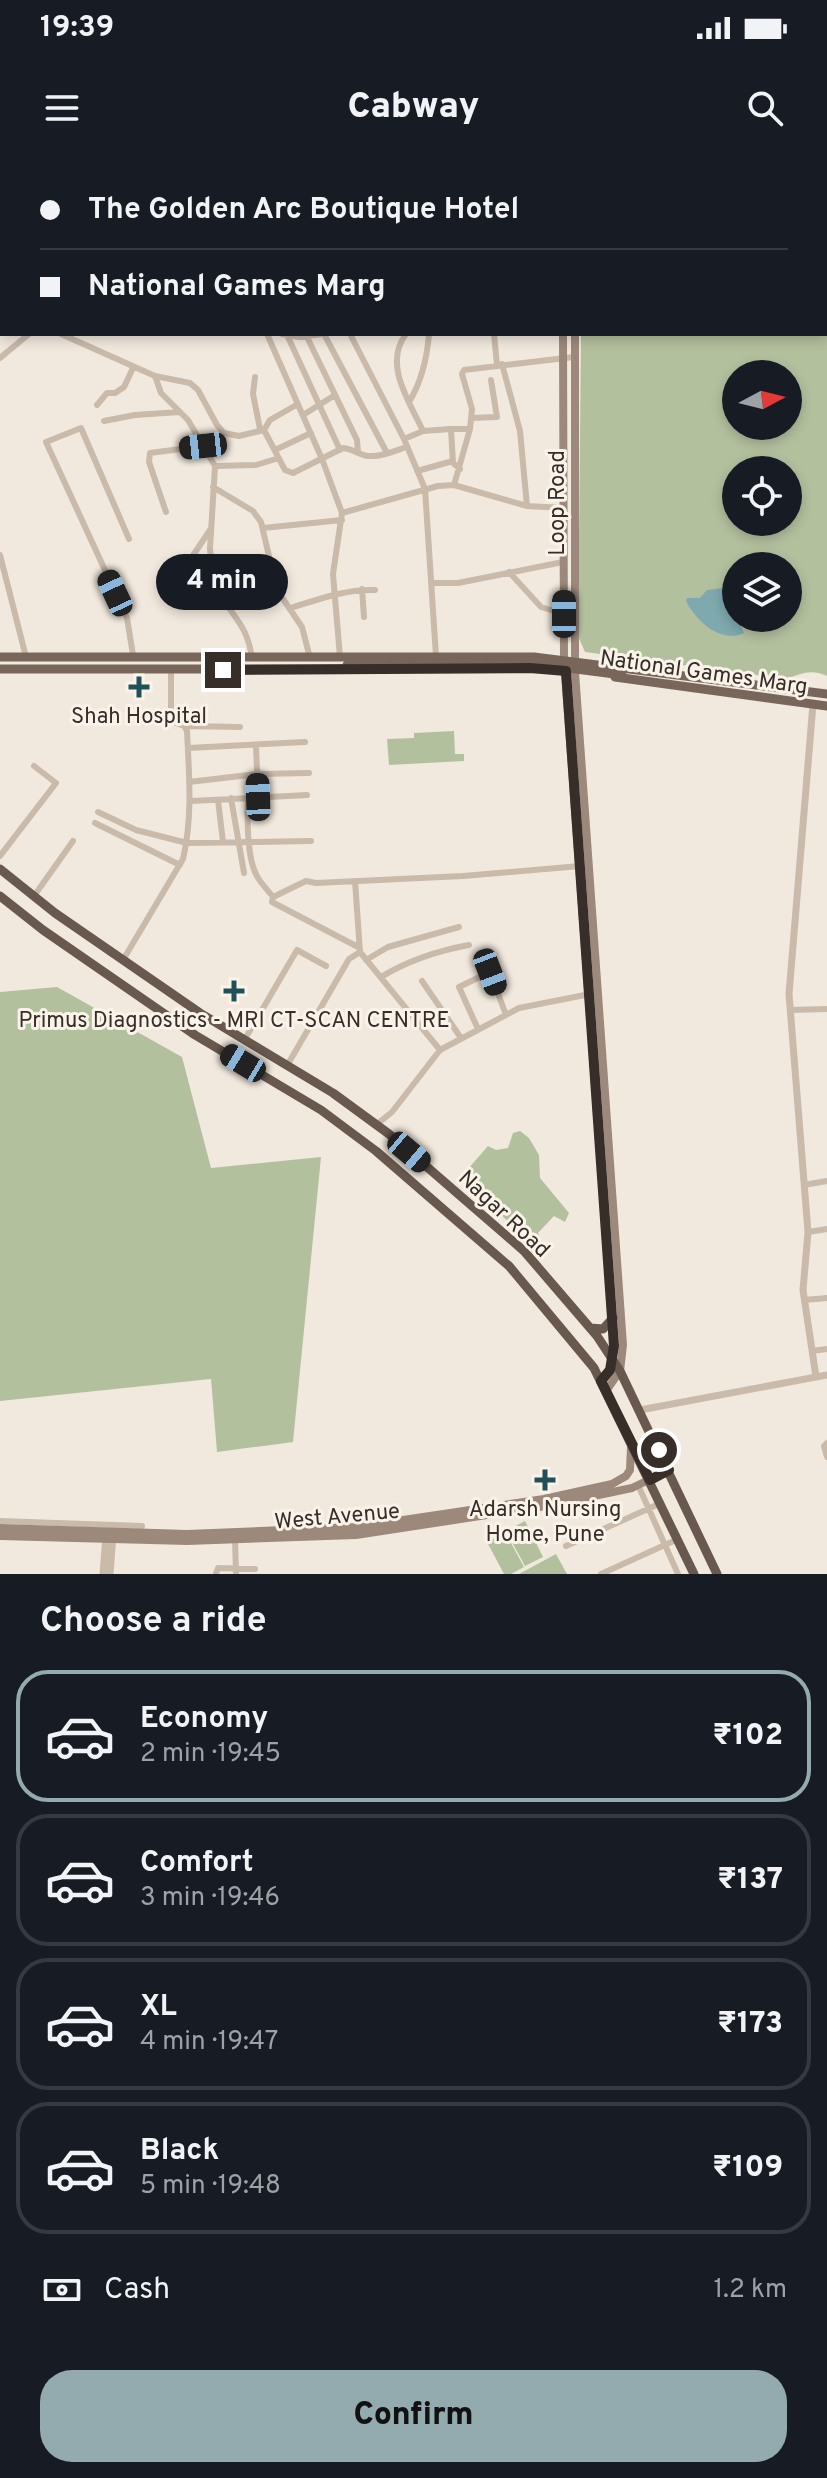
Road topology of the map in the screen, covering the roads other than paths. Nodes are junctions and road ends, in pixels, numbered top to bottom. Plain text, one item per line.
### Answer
1 (26, 336) edge
2 (65, 336) edge
3 (268, 336) edge
4 (285, 336) edge
5 (296, 336) edge
6 (313, 336) edge
7 (325, 336) edge
8 (351, 336) edge
9 (405, 336) edge
10 (429, 336) edge
11 (494, 336) edge
12 (563, 336) edge
13 (575, 336) edge
14 (307, 337) junction
15 (574, 357) junction
16 (0, 358) edge
17 (562, 358) junction
18 (500, 364) junction
19 (133, 368) junction
20 (155, 376) junction
21 (255, 377) dead end
22 (491, 380) dead end
23 (335, 395) junction
24 (409, 402) junction
25 (298, 404) junction
26 (97, 405) dead end
27 (318, 405) junction
28 (180, 412) junction
29 (303, 415) junction
30 (471, 418) junction
31 (104, 421) dead end
32 (451, 429) junction
33 (470, 429) junction
34 (262, 430) junction
35 (423, 431) junction
36 (311, 433) junction
37 (405, 443) junction
38 (203, 446) junction
39 (340, 450) junction
40 (358, 452) junction
41 (387, 453) junction
42 (277, 454) junction
43 (322, 459) junction
44 (453, 461) junction
45 (215, 466) junction
46 (460, 469) junction
47 (417, 471) junction
48 (454, 485) junction
49 (213, 487) junction
50 (425, 489) junction
51 (527, 506) junction
52 (563, 508) junction
53 (166, 512) dead end
54 (342, 516) junction
55 (211, 528) junction
56 (263, 528) junction
57 (129, 539) dead end
58 (0, 555) edge
59 (563, 562) junction
60 (271, 570) junction
61 (509, 572) junction
62 (216, 581) junction
63 (433, 583) junction
64 (362, 589) junction
65 (375, 590) dead end
66 (334, 594) junction
67 (291, 608) junction
68 (564, 614) junction
69 (364, 617) dead end
70 (133, 655) junction
71 (172, 656) junction
72 (436, 656) junction
73 (0, 657) edge
74 (26, 657) junction
75 (534, 657) junction
76 (252, 658) junction
77 (310, 658) junction
78 (564, 659) junction
79 (575, 661) junction
80 (345, 662) junction
81 (171, 668) junction
82 (534, 668) junction
83 (0, 669) edge
84 (570, 672) junction
85 (827, 700) edge
86 (813, 704) junction
87 (184, 726) junction
88 (240, 727) dead end
89 (305, 742) dead end
90 (256, 745) junction
91 (188, 748) junction
92 (34, 766) dead end
93 (309, 773) dead end
94 (257, 774) junction
95 (189, 782) junction
96 (307, 795) dead end
97 (258, 797) junction
98 (231, 798) junction
99 (248, 798) junction
100 (218, 800) junction
101 (191, 801) junction
102 (98, 812) dead end
103 (95, 823) dead end
104 (73, 841) dead end
105 (250, 841) junction
106 (311, 841) dead end
107 (223, 842) junction
108 (237, 842) junction
109 (187, 843) junction
110 (0, 856) edge
111 (180, 865) junction
112 (581, 865) junction
113 (0, 869) edge
114 (244, 873) dead end
115 (355, 881) junction
116 (0, 896) edge
117 (34, 896) junction
118 (273, 897) junction
119 (459, 927) dead end
120 (469, 945) dead end
121 (359, 949) junction
122 (123, 960) junction
123 (366, 960) junction
124 (326, 966) dead end
125 (381, 977) junction
126 (422, 981) dead end
127 (590, 994) junction
128 (827, 1009) edge
129 (790, 1010) junction
130 (506, 1015) junction
131 (478, 1029) junction
132 (461, 1038) junction
133 (245, 1039) junction
134 (440, 1050) junction
135 (288, 1064) junction
136 (376, 1125) junction
137 (827, 1181) edge
138 (804, 1185) junction
139 (827, 1229) edge
140 (808, 1232) junction
141 (827, 1298) edge
142 (804, 1300) junction
143 (613, 1318) junction
144 (590, 1328) junction
145 (827, 1349) edge
146 (812, 1351) junction
147 (613, 1359) junction
148 (620, 1371) junction
149 (827, 1375) edge
150 (816, 1377) junction
151 (603, 1386) junction
152 (640, 1410) junction
153 (629, 1437) junction
154 (827, 1443) edge
155 (827, 1457) edge
156 (669, 1470) junction
157 (650, 1480) junction
158 (638, 1485) junction
159 (661, 1503) junction
160 (649, 1509) junction
161 (0, 1521) edge
162 (142, 1526) dead end
163 (0, 1528) edge
164 (92, 1528) junction
165 (110, 1535) junction
166 (0, 1536) edge
167 (234, 1536) junction
168 (678, 1539) junction
169 (665, 1545) junction
170 (566, 1546) dead end
171 (255, 1569) dead end
172 (236, 1572) edge
173 (103, 1574) edge
174 (110, 1574) edge
175 (216, 1574) edge
176 (601, 1574) edge
177 (678, 1574) edge
178 (694, 1574) edge
179 (717, 1574) edge

1 - 16 street
2 - 19 street
3 - 25 street
4 - 27 street
5 - 14 street
6 - 14 street
7 - 41 street
8 - 37 street
9 - 24 street
10 - 24 street
11 - 18 street
12 - 17 main road, Loop Road
13 - 15 main road, Loop Road
14 - 23 street
15 - 17 street
15 - 79 main road, Loop Road
17 - 18 street
17 - 52 main road, Loop Road
18 - 30 street
18 - 51 street
19 - 20 street
19 - 26 street
20 - 28 street
20 - 34 street
21 - 34 street
22 - 30 street
23 - 27 street
23 - 40 street
24 - 35 street
25 - 29 street
25 - 34 street
27 - 29 street
27 - 39 street
28 - 31 street
28 - 38 street
29 - 36 street
30 - 33 street
32 - 33 street
32 - 35 street
32 - 44 street
33 - 46 street
34 - 42 street
35 - 37 street
36 - 42 street
36 - 43 street
37 - 41 street
37 - 47 street
38 - 45 street
38 - 53 street
39 - 40 street
39 - 43 street
40 - 41 street
42 - 43 street
42 - 45 street
43 - 54 street
44 - 46 street
44 - 47 street
45 - 49 street
46 - 48 street
47 - 50 street
48 - 50 street
48 - 51 street
49 - 55 street
49 - 56 street
50 - 54 street
50 - 63 street
51 - 52 street
52 - 59 main road, Loop Road
54 - 56 street
54 - 66 street
55 - 62 street
55 - 62 street
56 - 60 street
57 - 70 street
58 - 74 street
59 - 61 street
59 - 68 main road, Loop Road
60 - 62 street
60 - 67 street
61 - 63 street
61 - 68 street
62 - 76 street
63 - 72 street
64 - 65 street
64 - 66 street
64 - 69 street
66 - 67 street
66 - 80 street
67 - 77 street
68 - 78 main road, Loop Road
70 - 71 main road, National Games Marg
70 - 74 main road, National Games Marg
71 - 76 main road, National Games Marg
71 - 80 main road
72 - 75 main road, National Games Marg
72 - 80 main road, National Games Marg
73 - 74 main road, National Games Marg
75 - 78 main road, National Games Marg
75 - 82 main road
76 - 77 main road, National Games Marg
77 - 80 main road, National Games Marg
78 - 79 main road, National Games Marg
78 - 84 main road, Loop Road
79 - 84 main road, Loop Road
79 - 85 main road, National Games Marg
80 - 81 main road
80 - 85 main road, bridge
81 - 82 main road, National Games Marg
81 - 83 main road, National Games Marg
81 - 87 street
82 - 84 main road, National Games Marg
84 - 86 main road, National Games Marg
84 - 112 main road
84 - 148 main road
85 - 86 main road, National Games Marg
86 - 129 street
87 - 88 street
87 - 91 street
89 - 90 street
90 - 91 street
90 - 94 street
91 - 95 street
92 - 110 street
93 - 94 street
94 - 95 street
94 - 97 street
95 - 101 street
96 - 97 street
97 - 99 street
98 - 99 street
98 - 100 street
98 - 108 street
99 - 105 street
100 - 101 street
100 - 107 street
101 - 109 street
102 - 109 street
103 - 111 street
104 - 117 street
105 - 106 street
105 - 108 street
105 - 118 street
107 - 108 street
107 - 109 street
108 - 114 street
109 - 111 street
111 - 122 street
112 - 115 street
112 - 127 main road
113 - 117 highway, Nagar Road
115 - 118 street
115 - 121 street
116 - 151 highway, Nagar Road
117 - 122 highway, Nagar Road
118 - 121 street
119 - 123 street
120 - 125 street
121 - 123 street
121 - 135 street
122 - 133 highway, Nagar Road
123 - 125 street
124 - 133 street
125 - 134 street
126 - 132 street
127 - 130 street
127 - 143 main road
128 - 129 street
129 - 138 street
130 - 131 street
130 - 131 street
131 - 132 street
132 - 134 street
133 - 135 highway, Nagar Road
134 - 136 street
135 - 136 highway, Nagar Road
136 - 144 highway, Nagar Road
137 - 138 street
138 - 140 street
139 - 140 street
140 - 142 street
141 - 142 street
142 - 146 street
143 - 144 highway
143 - 147 main road
144 - 147 highway, Nagar Road
145 - 146 street
146 - 150 street
147 - 148 highway, Nagar Road
147 - 151 main road
148 - 151 main road
148 - 152 highway, Nagar Road
149 - 150 street
150 - 152 street
151 - 153 highway, Nagar Road
152 - 156 highway, Nagar Road
153 - 157 highway, Nagar Road
153 - 167 main road, West Avenue
154 - 155 street
156 - 157 main road, West Avenue
156 - 179 highway, Nagar Road
157 - 158 main road, West Avenue
157 - 159 highway, Nagar Road
158 - 160 street
158 - 167 main road, West Avenue
159 - 160 street
159 - 168 highway, Nagar Road
160 - 169 street
160 - 170 street
161 - 164 street
162 - 164 street
163 - 164 main road, West Avenue
164 - 165 main road, West Avenue
165 - 166 main road, West Avenue
165 - 167 main road, West Avenue
165 - 173 street
165 - 174 street
167 - 172 street
168 - 169 street
168 - 178 highway, Nagar Road
169 - 176 street
169 - 177 street
171 - 172 street
172 - 175 street

